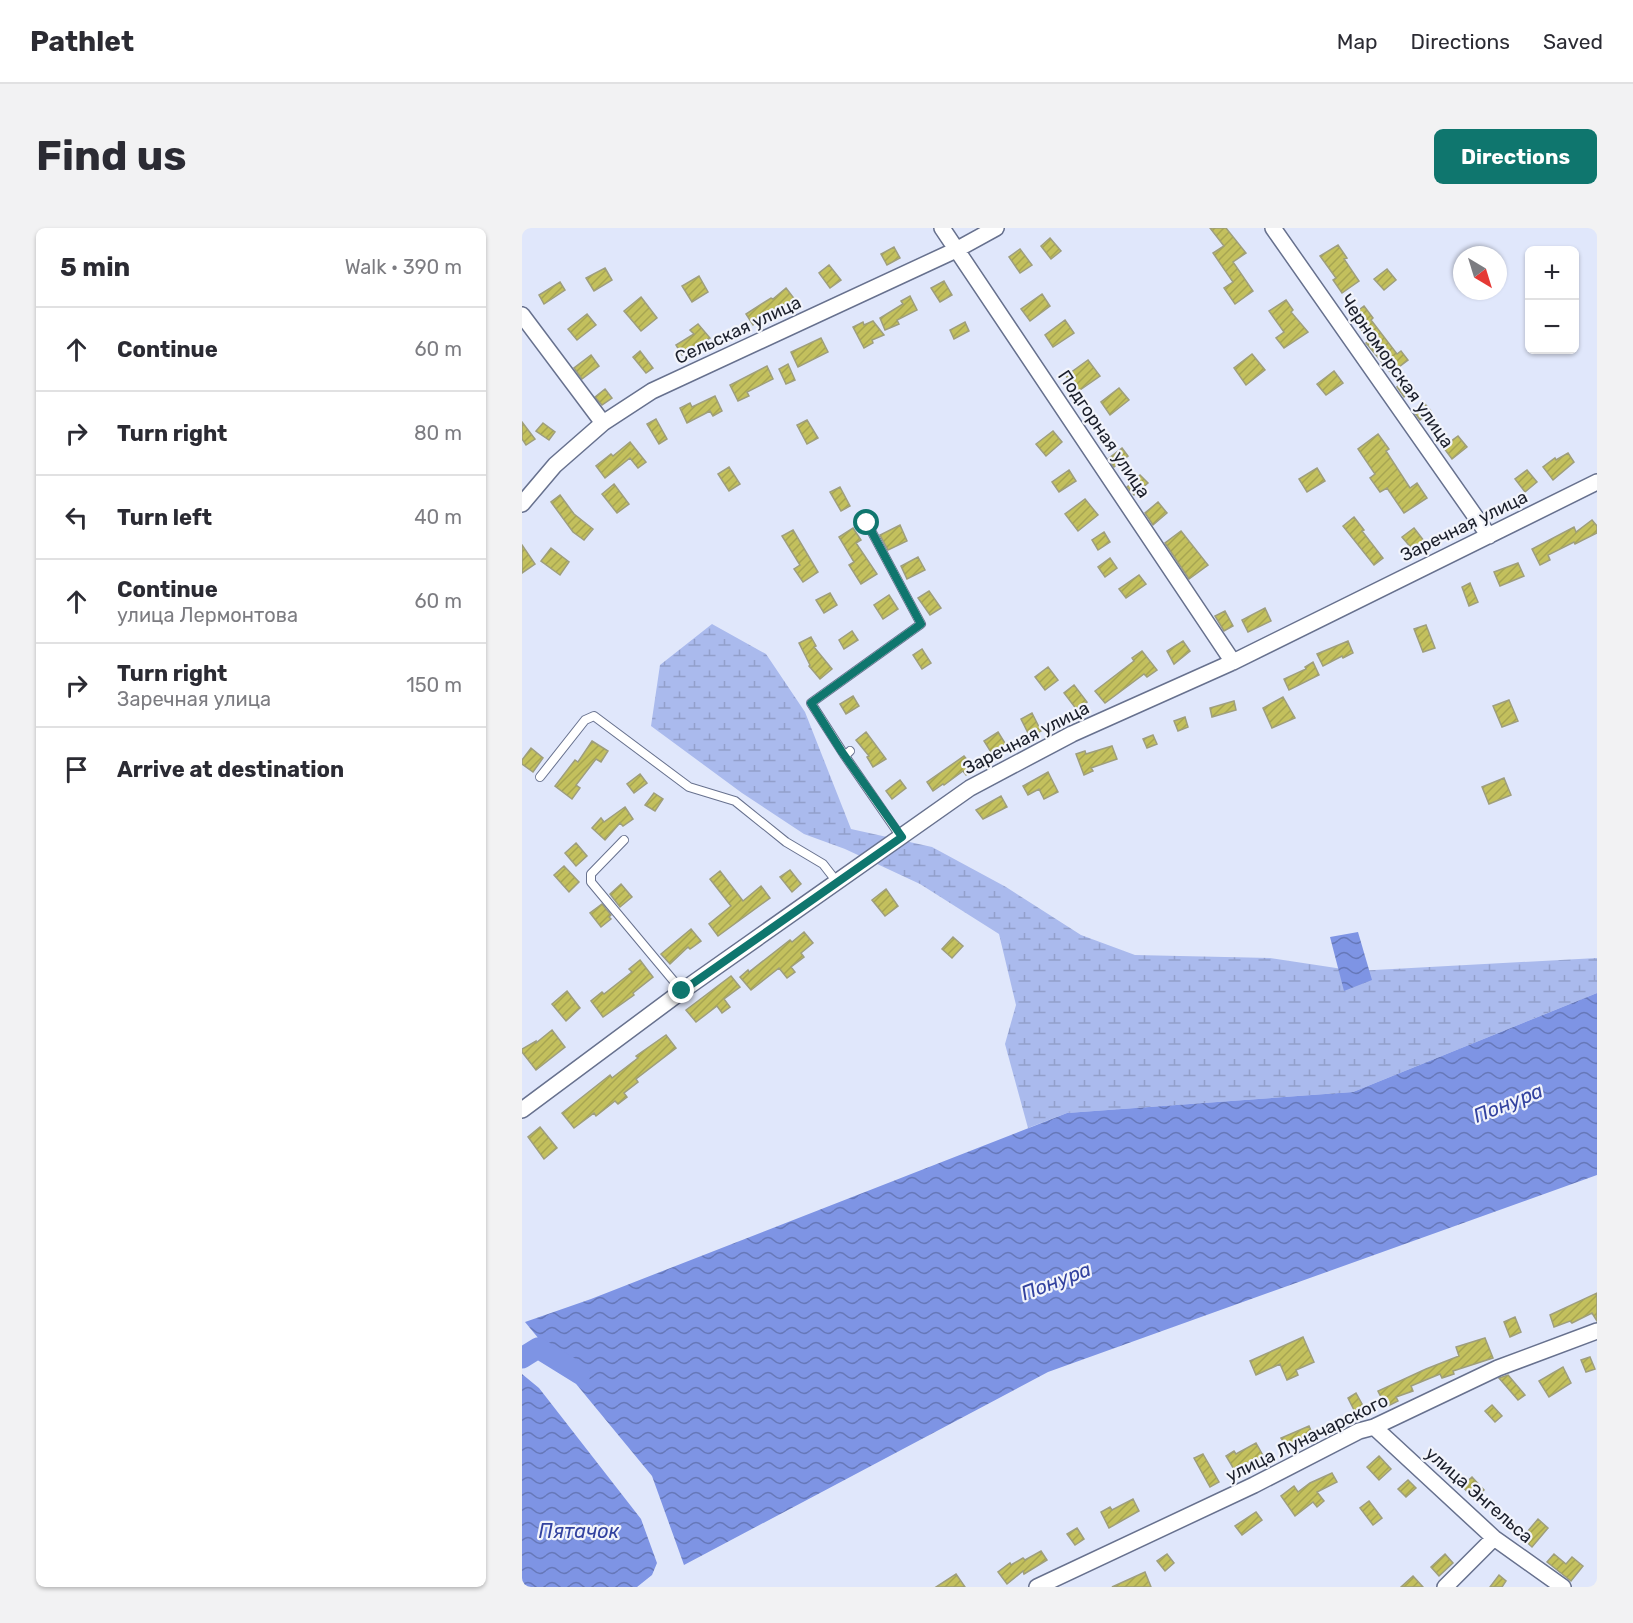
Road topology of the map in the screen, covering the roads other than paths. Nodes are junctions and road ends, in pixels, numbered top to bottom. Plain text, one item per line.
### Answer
1 (942, 228) edge
2 (996, 228) edge
3 (1274, 228) edge
4 (956, 250) junction
5 (522, 315) edge
6 (603, 423) junction
7 (1597, 482) edge
8 (522, 504) edge
9 (867, 523) dead end
10 (1489, 536) junction
11 (1233, 662) junction
12 (540, 777) dead end
13 (902, 837) junction
14 (624, 840) dead end
15 (837, 882) junction
16 (682, 991) junction
17 (522, 1110) edge
18 (1597, 1331) edge
19 (1374, 1427) junction
20 (1494, 1538) junction
21 (1037, 1587) edge
22 (1445, 1587) edge
23 (1563, 1587) edge

1 - 4 street, Подгорная улица
2 - 4 street, Сельская улица
3 - 10 street, Черноморская улица
4 - 6 street, Сельская улица
4 - 11 street, Подгорная улица
5 - 6 street
6 - 8 street, Сельская улица
7 - 10 street, Заречная улица
9 - 13 lane
10 - 11 street, Заречная улица
11 - 13 street, Заречная улица
12 - 15 lane
13 - 15 street, Заречная улица
14 - 16 lane
15 - 16 street, Заречная улица
16 - 17 street, Заречная улица
18 - 19 street, улица Луначарского
19 - 20 street, улица Энгельса
19 - 21 street, улица Луначарского
20 - 22 street
20 - 23 street, улица Энгельса

